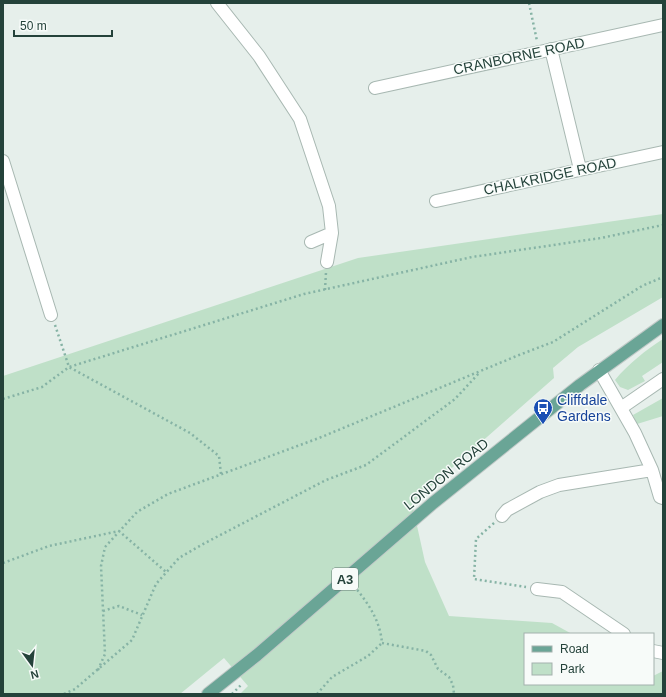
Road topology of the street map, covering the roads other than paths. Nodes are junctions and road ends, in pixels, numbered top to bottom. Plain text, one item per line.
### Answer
1 (217, 3) edge
2 (663, 25) edge
3 (545, 51) junction
4 (375, 88) dead end
5 (663, 152) edge
6 (3, 161) edge
7 (580, 169) junction
8 (436, 201) dead end
9 (332, 233) junction
10 (311, 242) dead end
11 (327, 262) road end
12 (52, 315) road end
13 (663, 326) edge
14 (599, 370) junction
15 (663, 379) edge
16 (621, 408) junction
17 (652, 470) junction
18 (663, 498) edge
19 (502, 516) road end
20 (537, 589) road end
21 (623, 633) edge
22 (257, 655) junction
23 (208, 694) edge
24 (220, 694) edge

1 - 9 street
2 - 3 street, CRANBORNE ROAD
3 - 4 street, CRANBORNE ROAD
3 - 7 street
5 - 7 street, CHALKRIDGE ROAD
6 - 12 street
7 - 8 street, CHALKRIDGE ROAD
9 - 10 street
9 - 11 street
13 - 14 main road, LONDON ROAD / A3
14 - 16 street
14 - 22 main road, LONDON ROAD / A3
15 - 16 street
16 - 17 street
17 - 18 street
17 - 19 street
20 - 21 street
22 - 23 main road, LONDON ROAD / A3
22 - 24 main road, LONDON ROAD / A3

